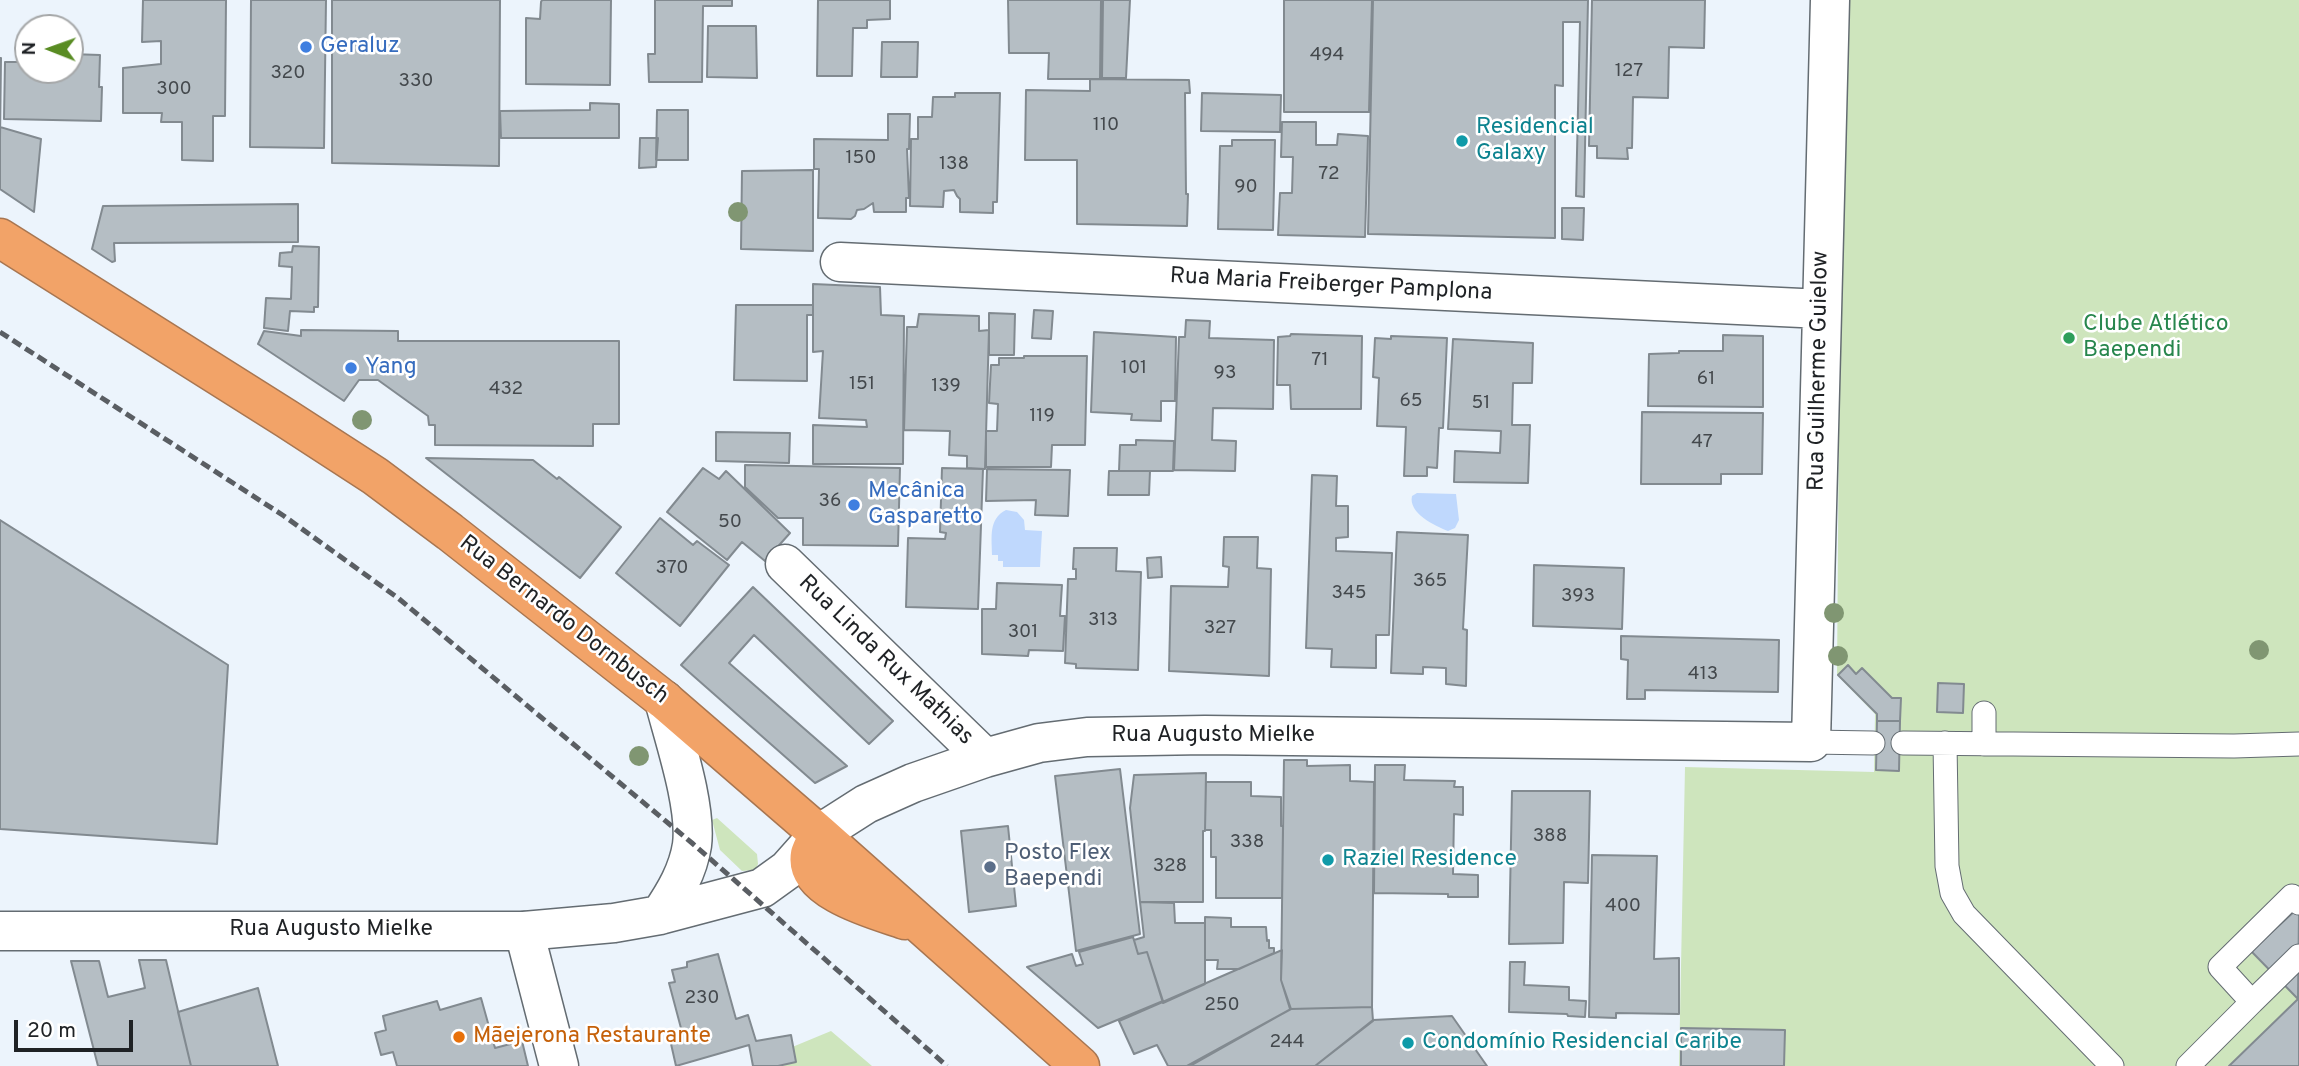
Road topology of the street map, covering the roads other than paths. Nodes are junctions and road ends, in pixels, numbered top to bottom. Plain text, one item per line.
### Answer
1 (1830, 0) edge
2 (0, 238) edge
3 (840, 262) dead end
4 (1822, 309) junction
5 (785, 564) dead end
6 (664, 700) junction
7 (1984, 713) dead end
8 (1811, 742) junction
9 (1873, 743) dead end
10 (1903, 743) dead end
11 (1945, 743) junction
12 (1984, 744) junction
13 (2299, 744) edge
14 (985, 758) junction
15 (820, 834) junction
16 (762, 888) junction
17 (844, 898) junction
18 (2299, 903) edge
19 (660, 915) junction
20 (920, 926) junction
21 (524, 930) junction
22 (0, 931) edge
23 (2299, 956) edge
24 (2252, 1002) junction
25 (559, 1066) edge
26 (1080, 1066) edge
27 (2112, 1066) edge
28 (2188, 1066) edge

1 - 4 street, Rua Guilherme Guielow
2 - 6 highway, Rua Bernardo Dornbusch
3 - 4 street, Rua Maria Freiberger Pamplona
4 - 8 street, Rua Guilherme Guielow
5 - 14 street, Rua Linda Rux Mathias
6 - 15 highway, Rua Bernardo Dornbusch
6 - 19 street
7 - 12 lane
8 - 9 lane
8 - 14 street, Rua Augusto Mielke
10 - 11 lane
11 - 12 lane
11 - 27 lane
12 - 13 lane
14 - 15 street, Rua Augusto Mielke
15 - 16 street, Rua Augusto Mielke
15 - 17 highway
15 - 20 highway, Rua Bernardo Dornbusch
16 - 17 street
16 - 19 street, Rua Augusto Mielke
17 - 20 highway
18 - 24 lane
19 - 21 street, Rua Augusto Mielke
20 - 26 highway, Rua Bernardo Dornbusch
21 - 22 street, Rua Augusto Mielke
21 - 25 street
23 - 24 lane
24 - 28 lane

